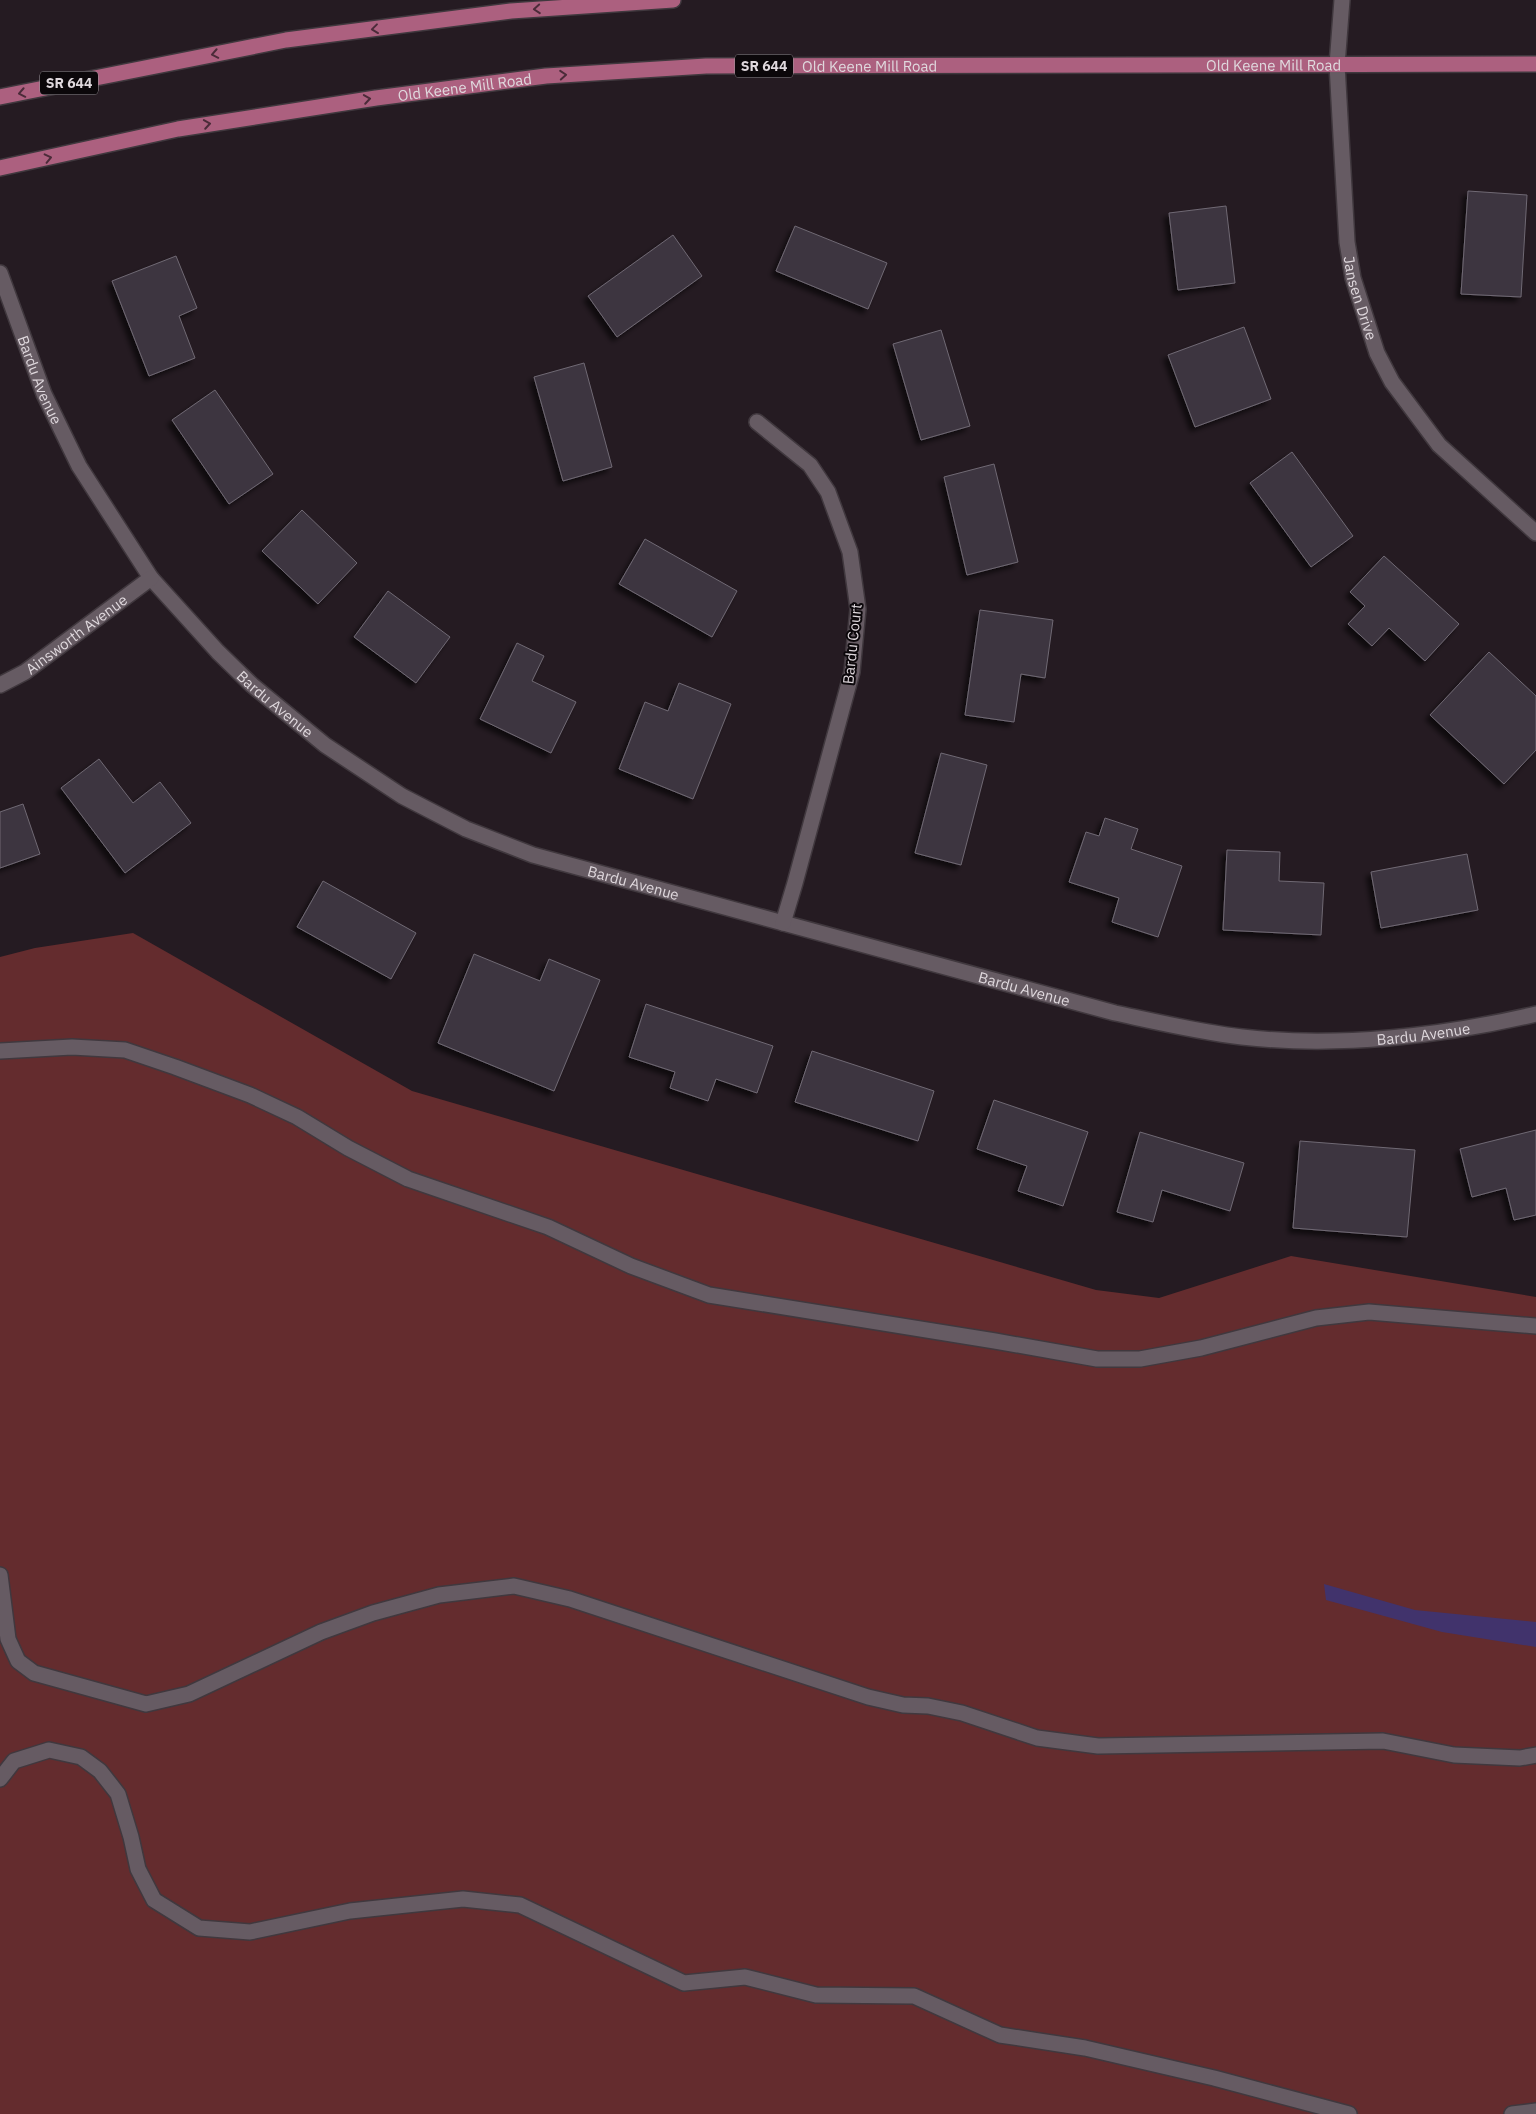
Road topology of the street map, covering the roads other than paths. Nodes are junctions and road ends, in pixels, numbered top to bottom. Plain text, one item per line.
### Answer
1 (672, 0) edge
2 (1342, 0) edge
3 (1536, 64) edge
4 (1337, 66) junction
5 (0, 97) edge
6 (0, 168) edge
7 (0, 273) edge
8 (757, 422) dead end
9 (1536, 533) edge
10 (151, 578) junction
11 (0, 685) edge
12 (783, 923) junction
13 (1536, 1014) edge
14 (0, 1051) edge
15 (1536, 1326) edge
16 (0, 1575) edge
17 (1536, 1755) edge
18 (0, 1779) edge
19 (1536, 2111) edge
20 (1349, 2114) edge
21 (1512, 2114) edge

1 -> 5 main road, SR 644
2 - 4 street, Jansen Drive
3 - 4 main road, Old Keene Mill Road / SR 644
6 -> 4 main road, Old Keene Mill Road / SR 644
4 - 9 street, Jansen Drive
7 - 10 street, Bardu Avenue
8 - 12 street, Bardu Court
10 - 11 street, Ainsworth Avenue
10 - 12 street, Bardu Avenue
12 - 13 street, Bardu Avenue
14 - 15 street
16 - 17 street
18 - 20 street
19 - 21 street

